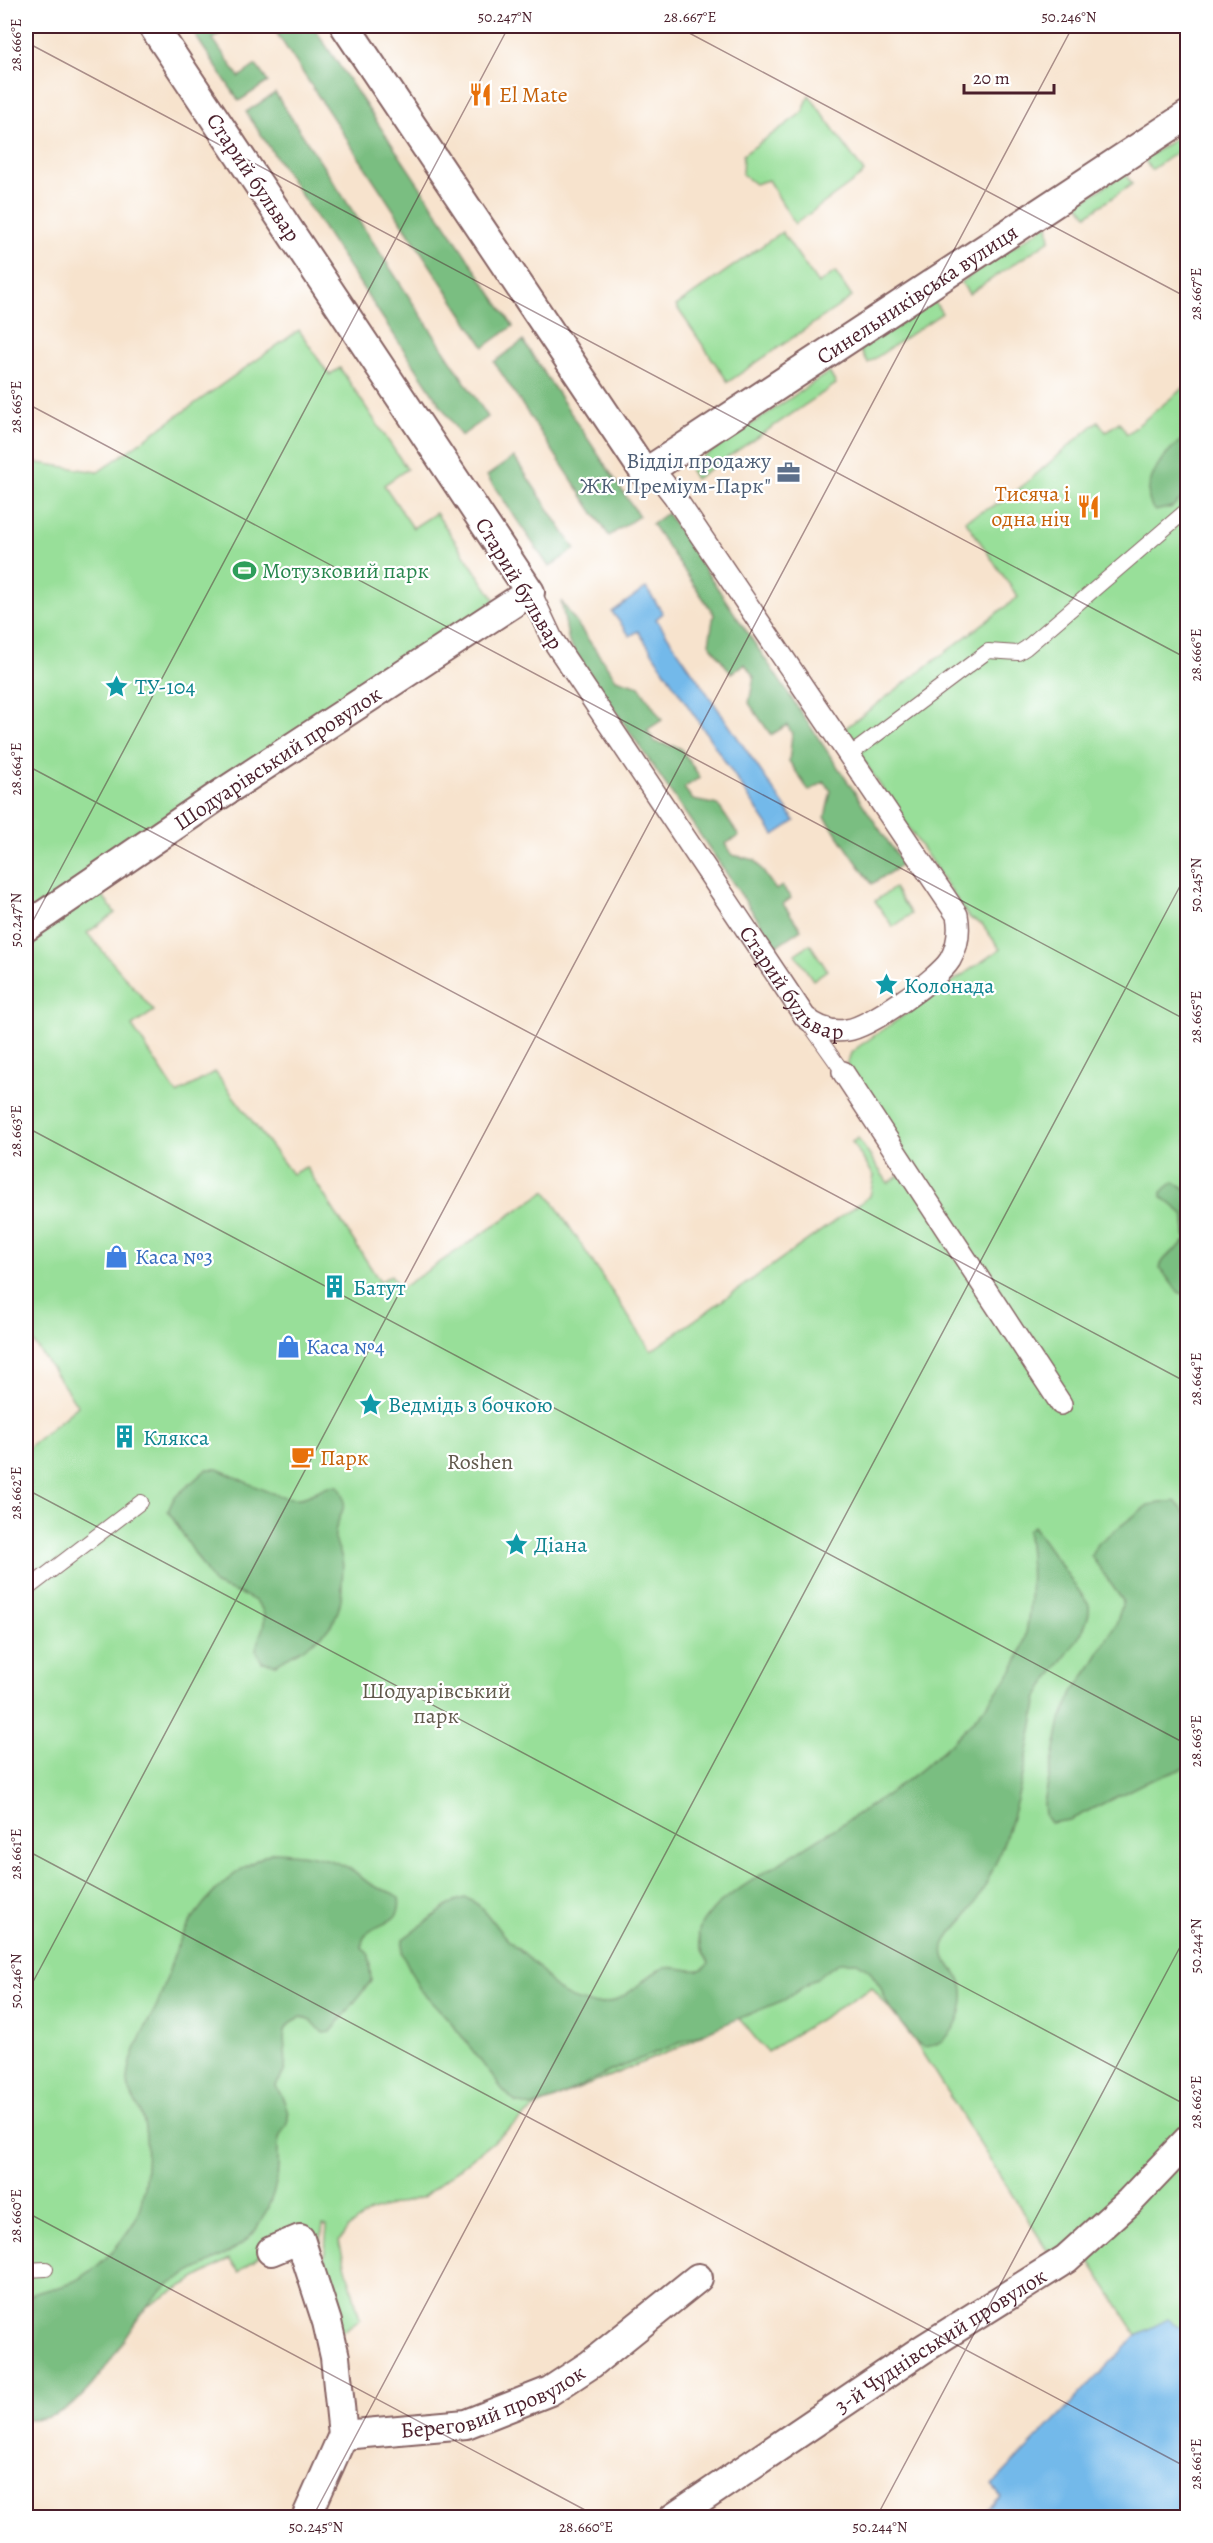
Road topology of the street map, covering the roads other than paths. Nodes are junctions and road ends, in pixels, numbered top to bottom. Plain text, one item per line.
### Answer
1 (153, 26) edge
2 (345, 26) edge
3 (1188, 115) edge
4 (645, 473) junction
5 (1188, 509) edge
6 (530, 592) junction
7 (851, 754) junction
8 (26, 927) edge
9 (805, 1017) junction
10 (843, 1072) joint
11 (1060, 1404) dead end
12 (141, 1502) dead end
13 (26, 1590) edge
14 (1188, 2140) edge
15 (271, 2251) dead end
16 (46, 2269) dead end
17 (26, 2270) edge
18 (698, 2278) dead end
19 (343, 2435) junction
20 (306, 2517) edge
21 (673, 2517) edge

1 - 6 street, Старий бульвар
2 - 4 street, Старий бульвар
3 - 4 street, Синельниківська вулиця
4 - 7 street, Старий бульвар
5 - 7 lane
6 - 8 street, Шодуарівський провулок
6 - 9 street, Старий бульвар
7 - 9 street, Старий бульвар
9 - 10 lane
10 - 11 street
12 - 13 lane
14 - 21 street, 3-й Чуднівський провулок
15 - 19 street
16 - 17 lane
18 - 19 street, Береговий провулок
19 - 20 street

